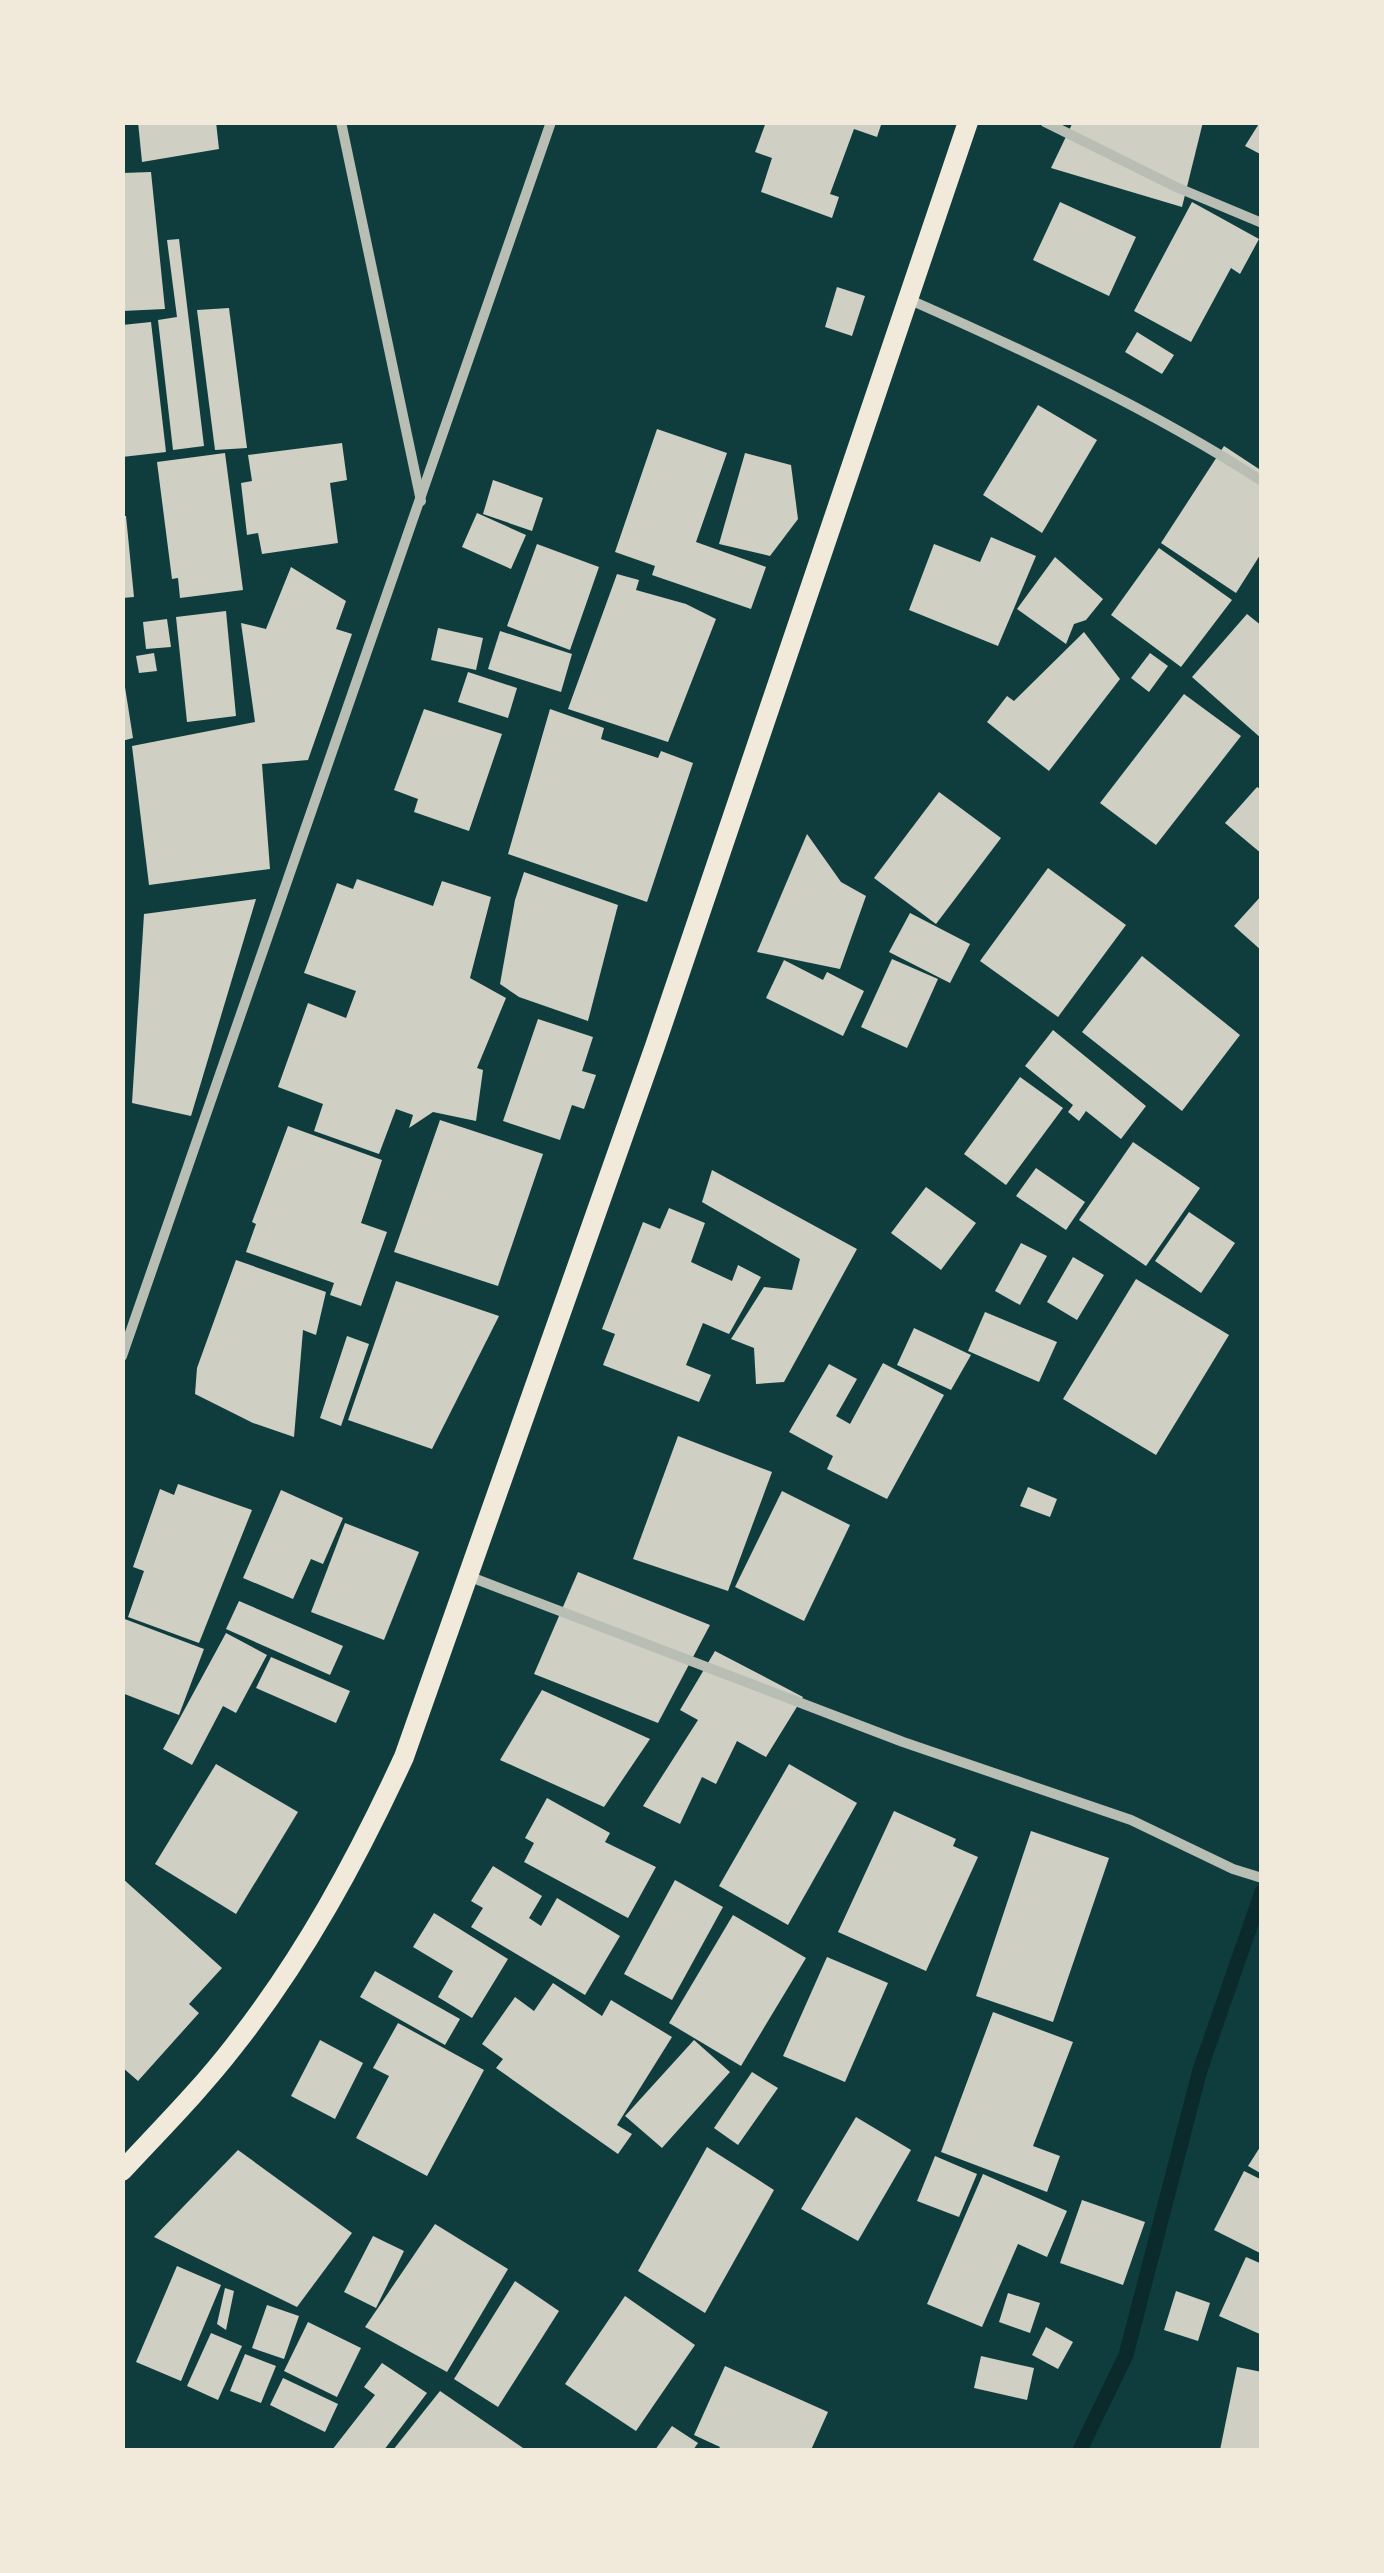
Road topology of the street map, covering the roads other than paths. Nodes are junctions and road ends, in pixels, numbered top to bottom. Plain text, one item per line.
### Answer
1 (341, 122) edge
2 (552, 122) edge
3 (968, 122) edge
4 (1045, 122) edge
5 (1262, 222) edge
6 (908, 299) junction
7 (1262, 481) edge
8 (421, 502) junction
9 (122, 1356) edge
10 (468, 1576) junction
11 (1262, 1878) edge
12 (122, 2172) edge

1 - 8 street
2 - 8 street
3 - 6 main road
4 - 5 street
6 - 7 street
6 - 10 main road
8 - 9 street
10 - 11 street
10 - 12 main road

